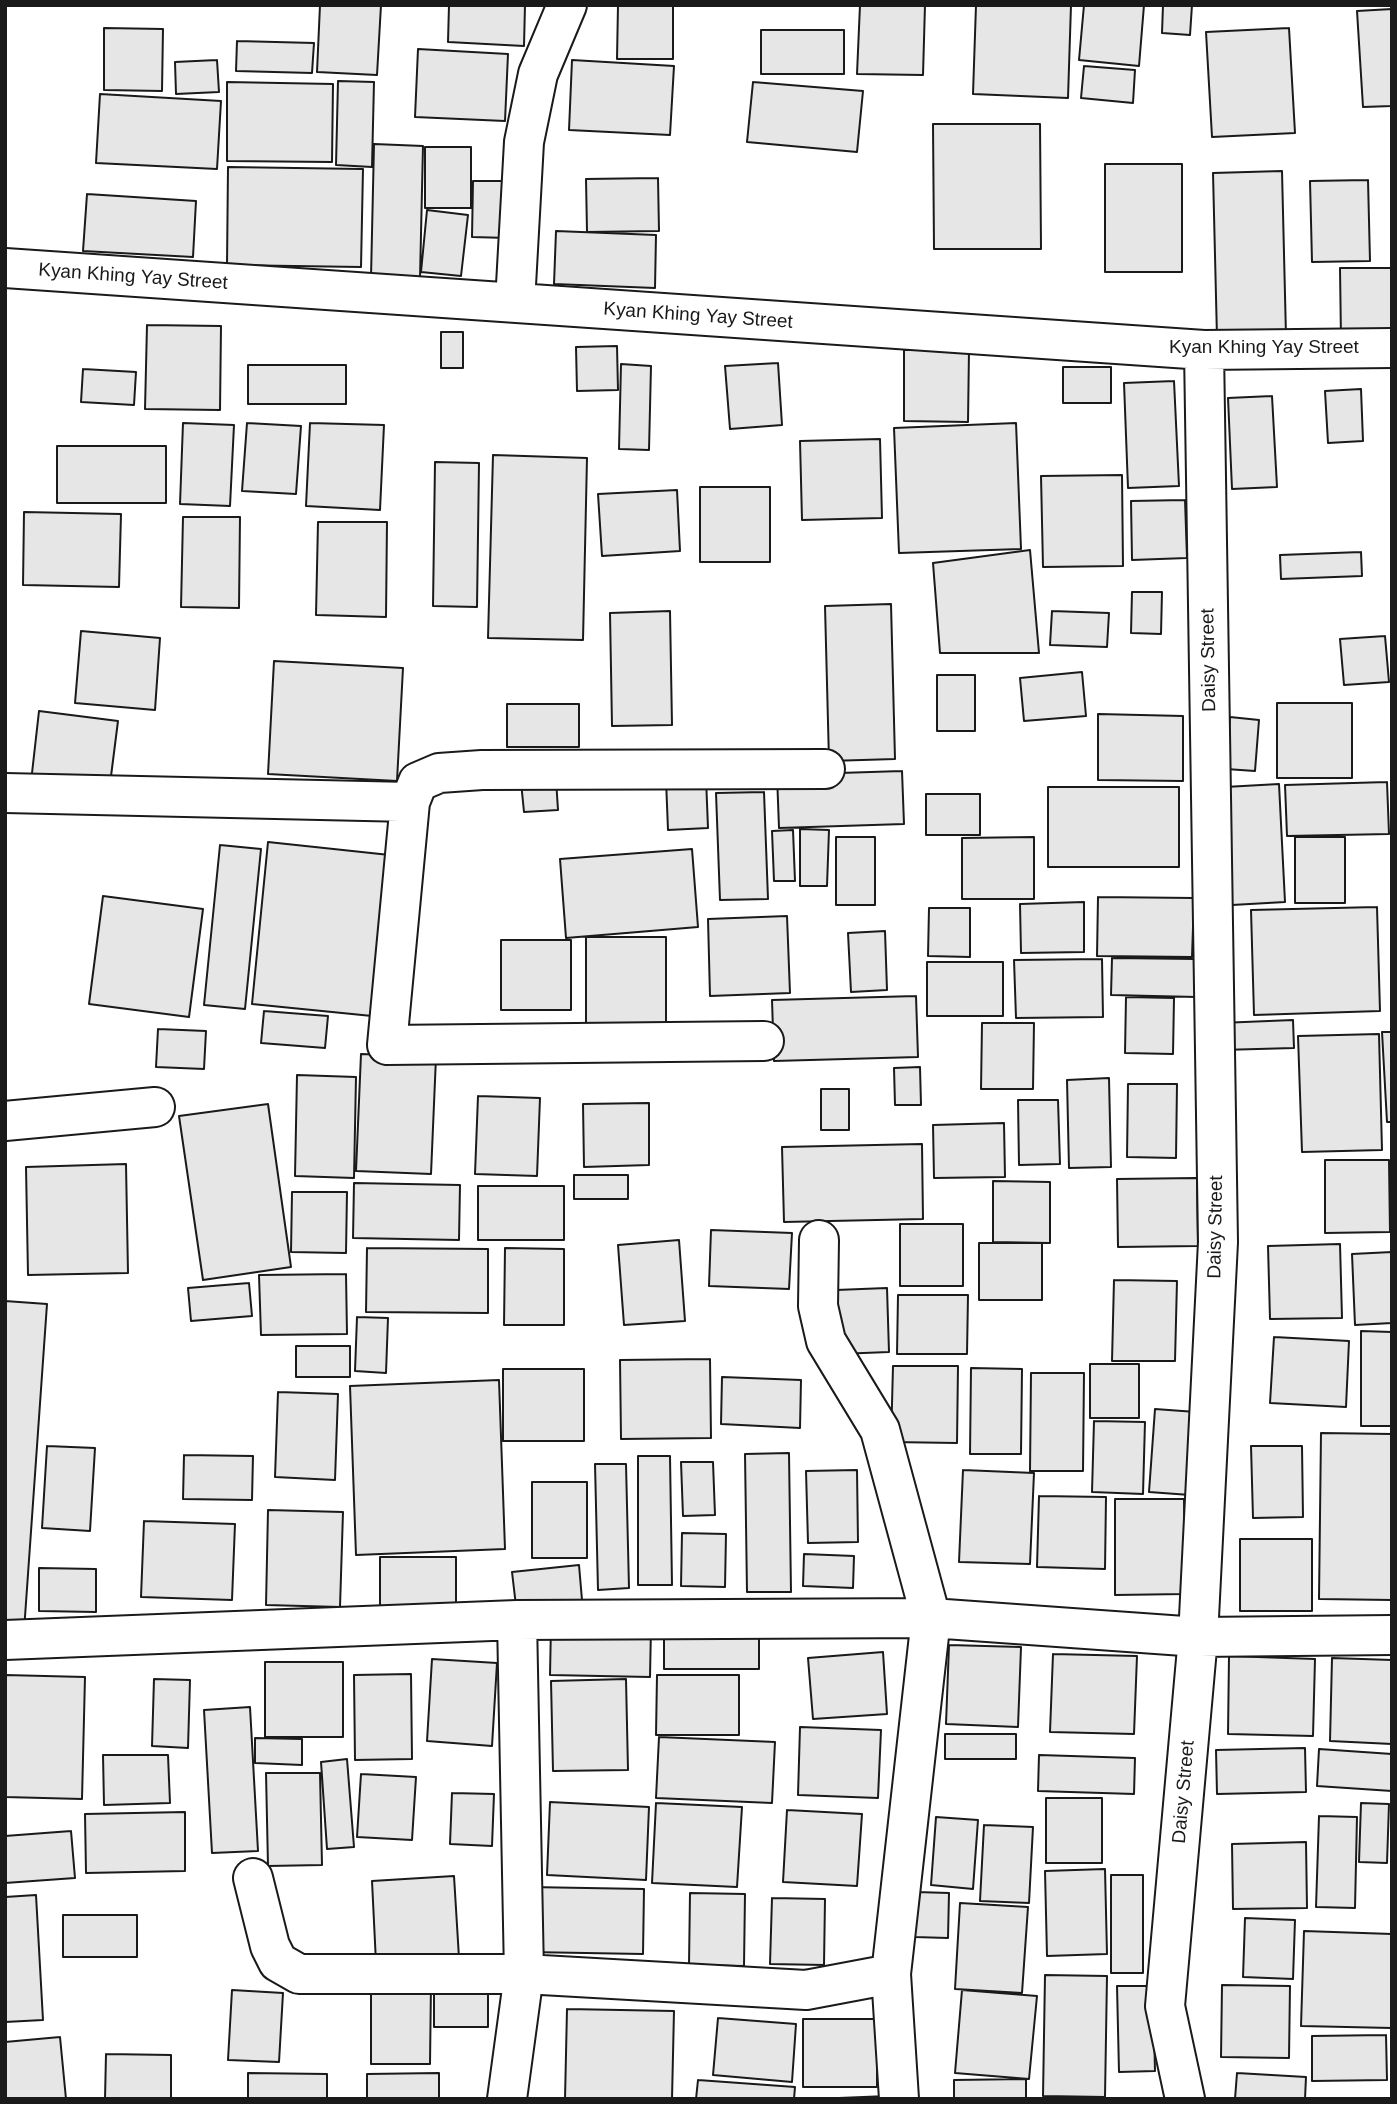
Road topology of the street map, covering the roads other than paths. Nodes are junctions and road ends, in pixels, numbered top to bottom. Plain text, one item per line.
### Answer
1 (567, 5) edge
2 (5, 268) edge
3 (515, 303) junction
4 (1392, 348) edge
5 (1204, 350) junction
6 (825, 769) dead end
7 (5, 793) edge
8 (410, 802) junction
9 (764, 1041) dead end
10 (155, 1107) dead end
11 (5, 1121) edge
12 (819, 1240) dead end
13 (931, 1618) junction
14 (517, 1620) junction
15 (1392, 1634) edge
16 (1198, 1637) junction
17 (5, 1640) edge
18 (253, 1878) dead end
19 (524, 1975) junction
20 (891, 1975) junction
21 (507, 2099) edge
22 (898, 2099) edge
23 (1185, 2099) edge

1 - 3 street
2 - 3 street, Kyan Khing Yay Street
3 - 5 street, Kyan Khing Yay Street
4 - 5 street, Kyan Khing Yay Street
5 - 16 street, Daisy Street
6 - 8 street
7 - 8 street
8 - 9 street
10 - 11 street
12 - 13 street
13 - 14 street
13 - 16 street
13 - 20 street
14 - 17 street
14 - 19 street
15 - 16 street
16 - 23 street, Daisy Street
18 - 19 street
19 - 20 street
19 - 21 street
20 - 22 street

